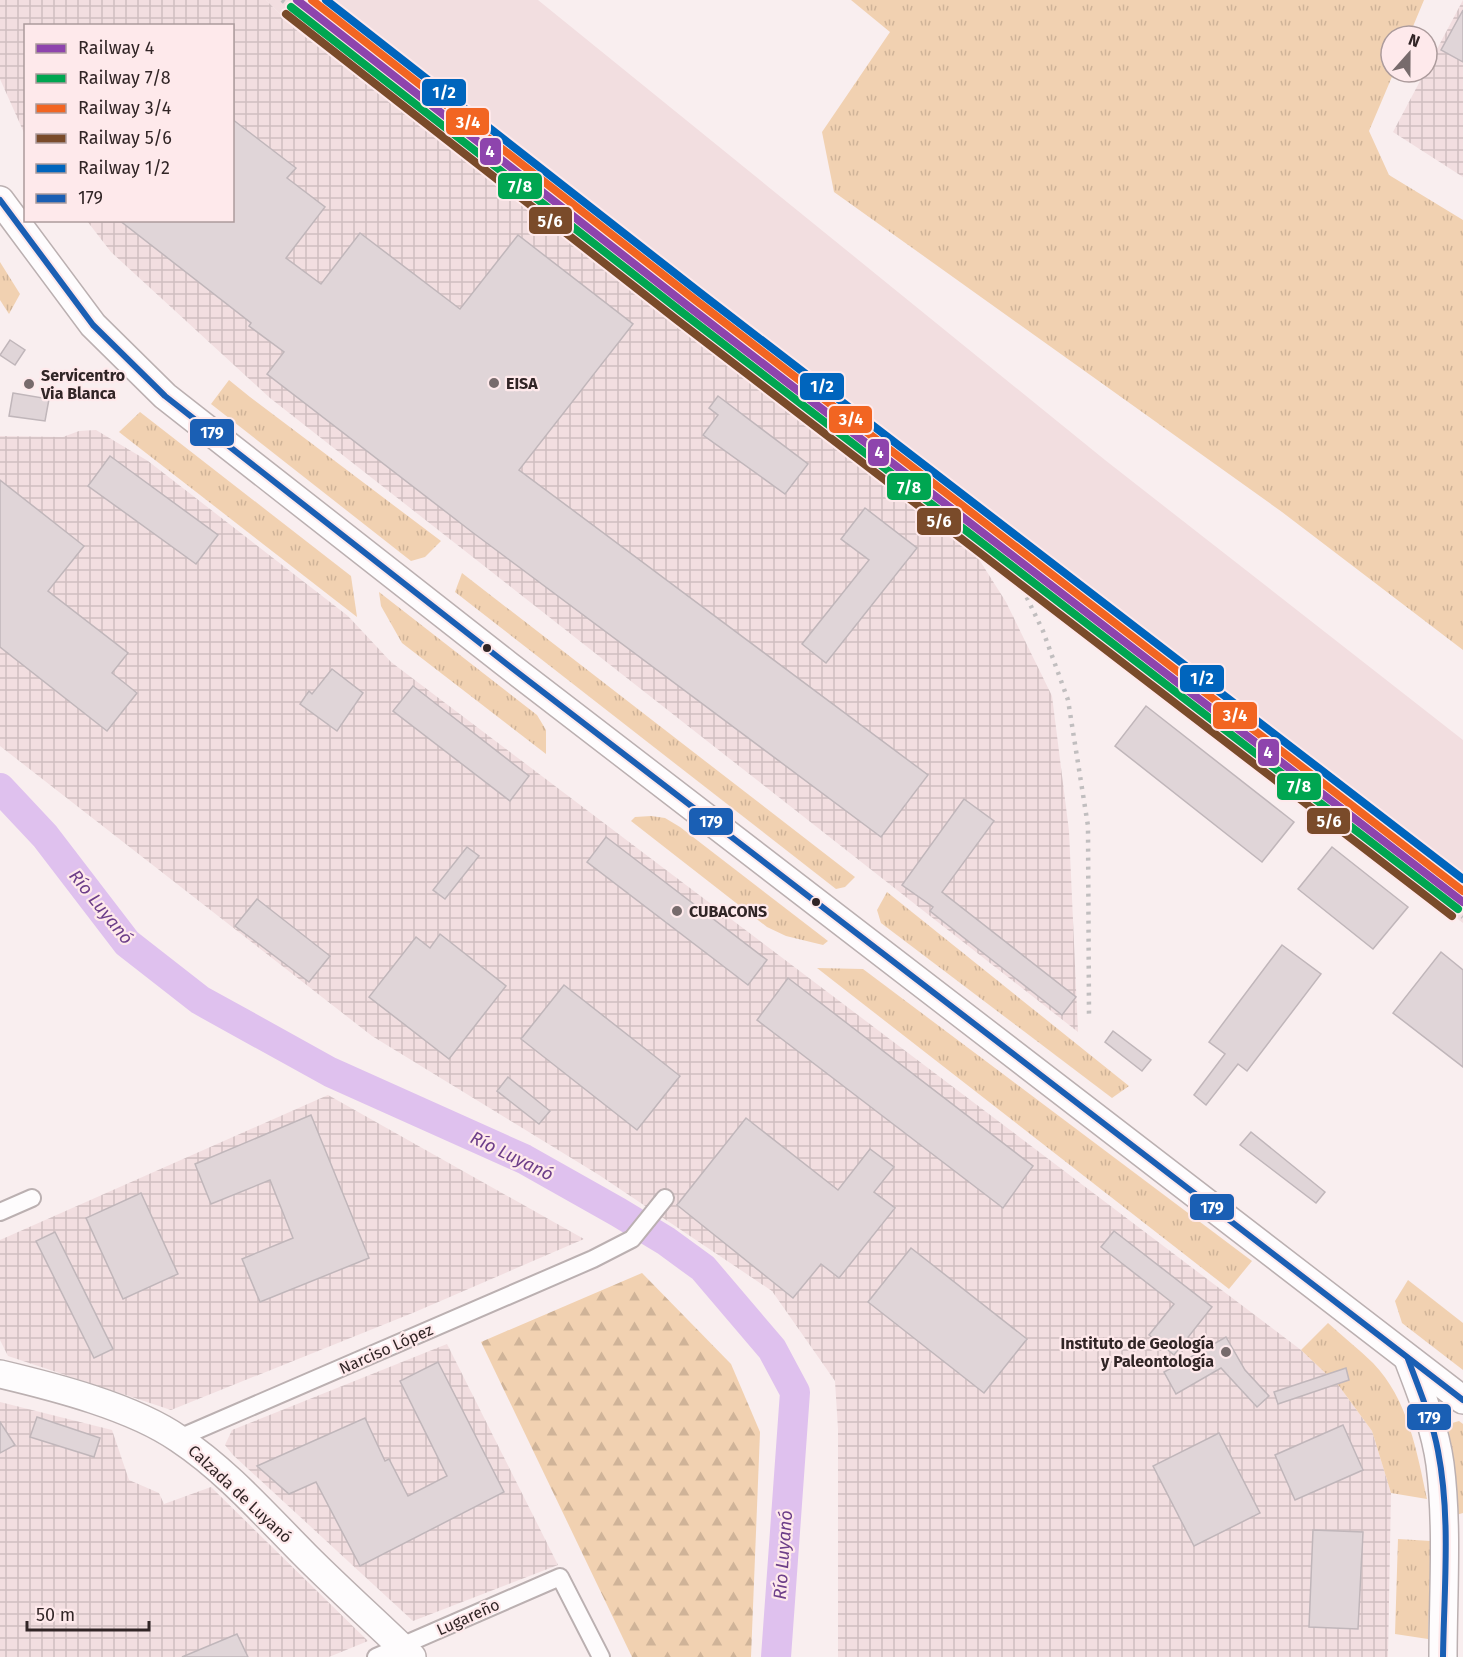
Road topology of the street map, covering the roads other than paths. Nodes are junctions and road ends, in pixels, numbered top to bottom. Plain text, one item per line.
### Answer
1 (0, 200) edge
2 (666, 1197) dead end
3 (32, 1198) dead end
4 (0, 1212) edge
5 (1408, 1359) junction
6 (0, 1374) edge
7 (1463, 1400) edge
8 (179, 1438) junction
9 (1463, 1542) edge
10 (1463, 1600) edge
11 (406, 1652) edge
12 (376, 1657) edge
13 (601, 1657) edge
14 (1443, 1657) edge

1 - 5 main road
2 - 8 street, Narciso López
3 - 4 street
5 - 7 main road
5 - 14 main road
6 - 8 main road, Calzada de Luyanó
8 - 11 main road, Calzada de Luyanó
9 - 14 main road
10 - 14 main road
11 - 12 street, Lugareño
11 - 13 street, Lugareño

